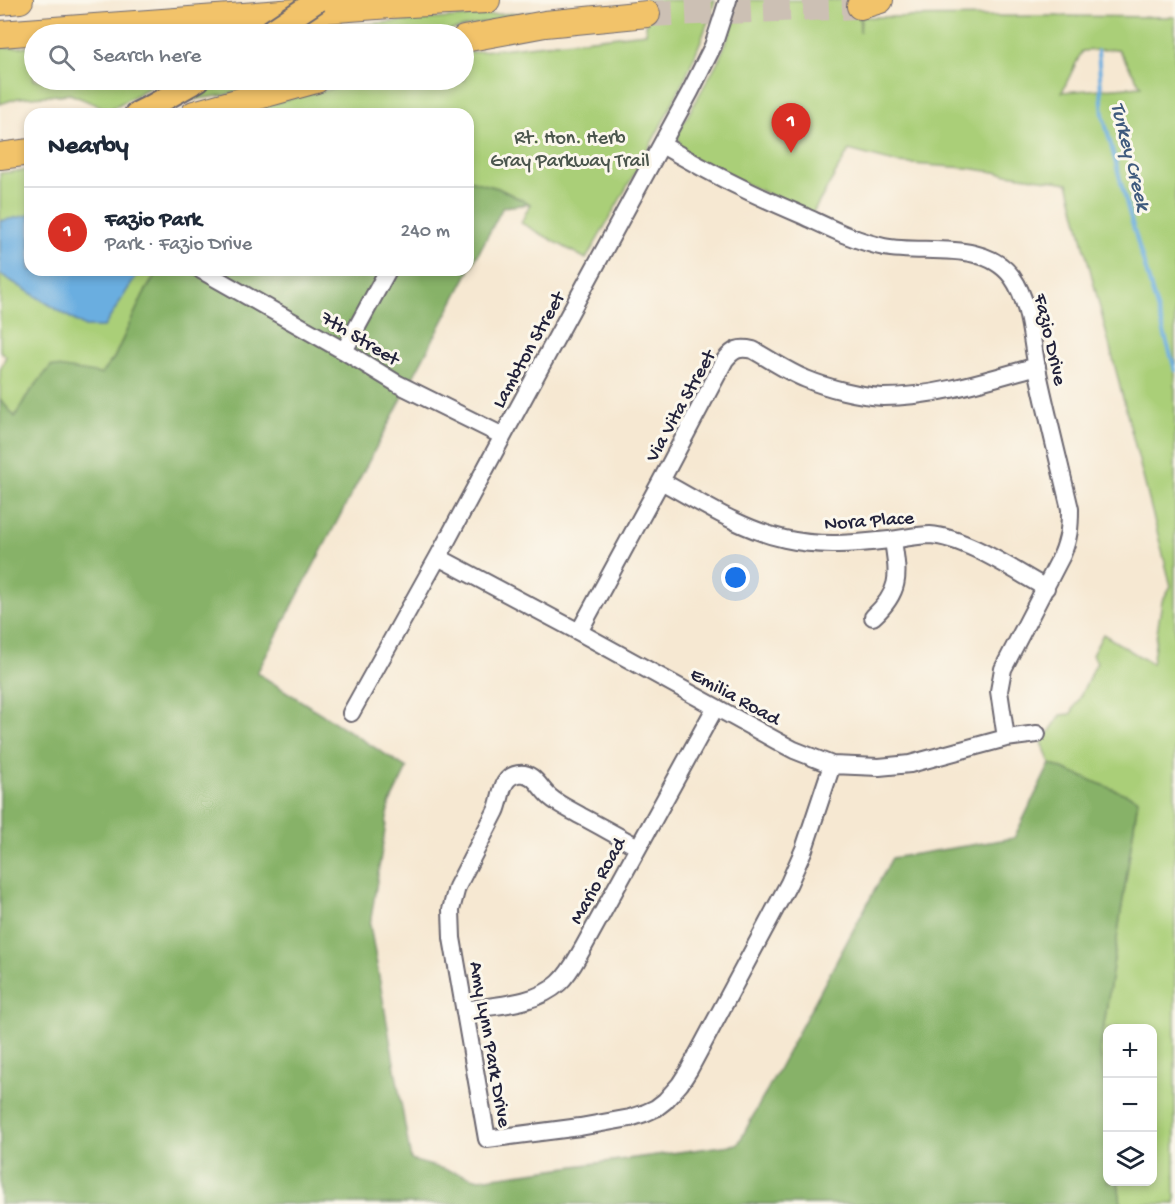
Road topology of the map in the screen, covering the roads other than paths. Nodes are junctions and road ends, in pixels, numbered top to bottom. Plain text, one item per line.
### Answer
1 (20, 0) edge
2 (318, 0) edge
3 (487, 0) edge
4 (728, 0) edge
5 (0, 2) edge
6 (647, 14) tunnel mouth
7 (134, 24) edge
8 (282, 24) edge
9 (24, 32) edge
10 (0, 34) edge
11 (474, 37) edge
12 (180, 90) edge
13 (280, 90) edge
14 (148, 108) edge
15 (216, 108) edge
16 (662, 145) junction
17 (24, 153) edge
18 (0, 156) edge
19 (212, 276) edge
20 (385, 276) edge
21 (344, 351) junction
22 (1037, 366) junction
23 (502, 436) junction
24 (662, 482) junction
25 (893, 540) junction
26 (438, 557) junction
27 (1046, 588) junction
28 (873, 617) dead end
29 (579, 632) junction
30 (715, 708) junction
31 (351, 713) dead end
32 (1037, 734) dead end
33 (1006, 738) junction
34 (832, 765) junction
35 (638, 847) junction
36 (465, 1010) junction

1 - 5 highway
2 - 8 main road, bridge
3 - 7 highway
4 - 16 street, Lambton Street
6 - 11 highway
9 - 10 highway
12 - 14 main road
13 - 15 highway
16 - 22 street, Fazio Drive
16 - 23 street, Lambton Street
17 - 18 highway
19 - 21 street, 7th Street
20 - 21 street
21 - 23 street, 7th Street
22 - 24 street, Via Vita Street
22 - 27 street, Fazio Drive
23 - 26 street, Lambton Street
24 - 25 street, Nora Place
24 - 29 street, Via Vita Street
25 - 27 street, Nora Place
25 - 28 street
26 - 29 street, Emilia Road
26 - 31 street, Lambton Street
27 - 33 street, Fazio Drive
29 - 30 street, Emilia Road
30 - 34 street, Emilia Road
30 - 35 street, Mario Road
32 - 33 street, Emilia Road
33 - 34 street, Emilia Road
34 - 36 street, Amy Lynn Park Drive
35 - 36 street, Mario Road
35 - 36 street, Amy Lynn Park Drive

